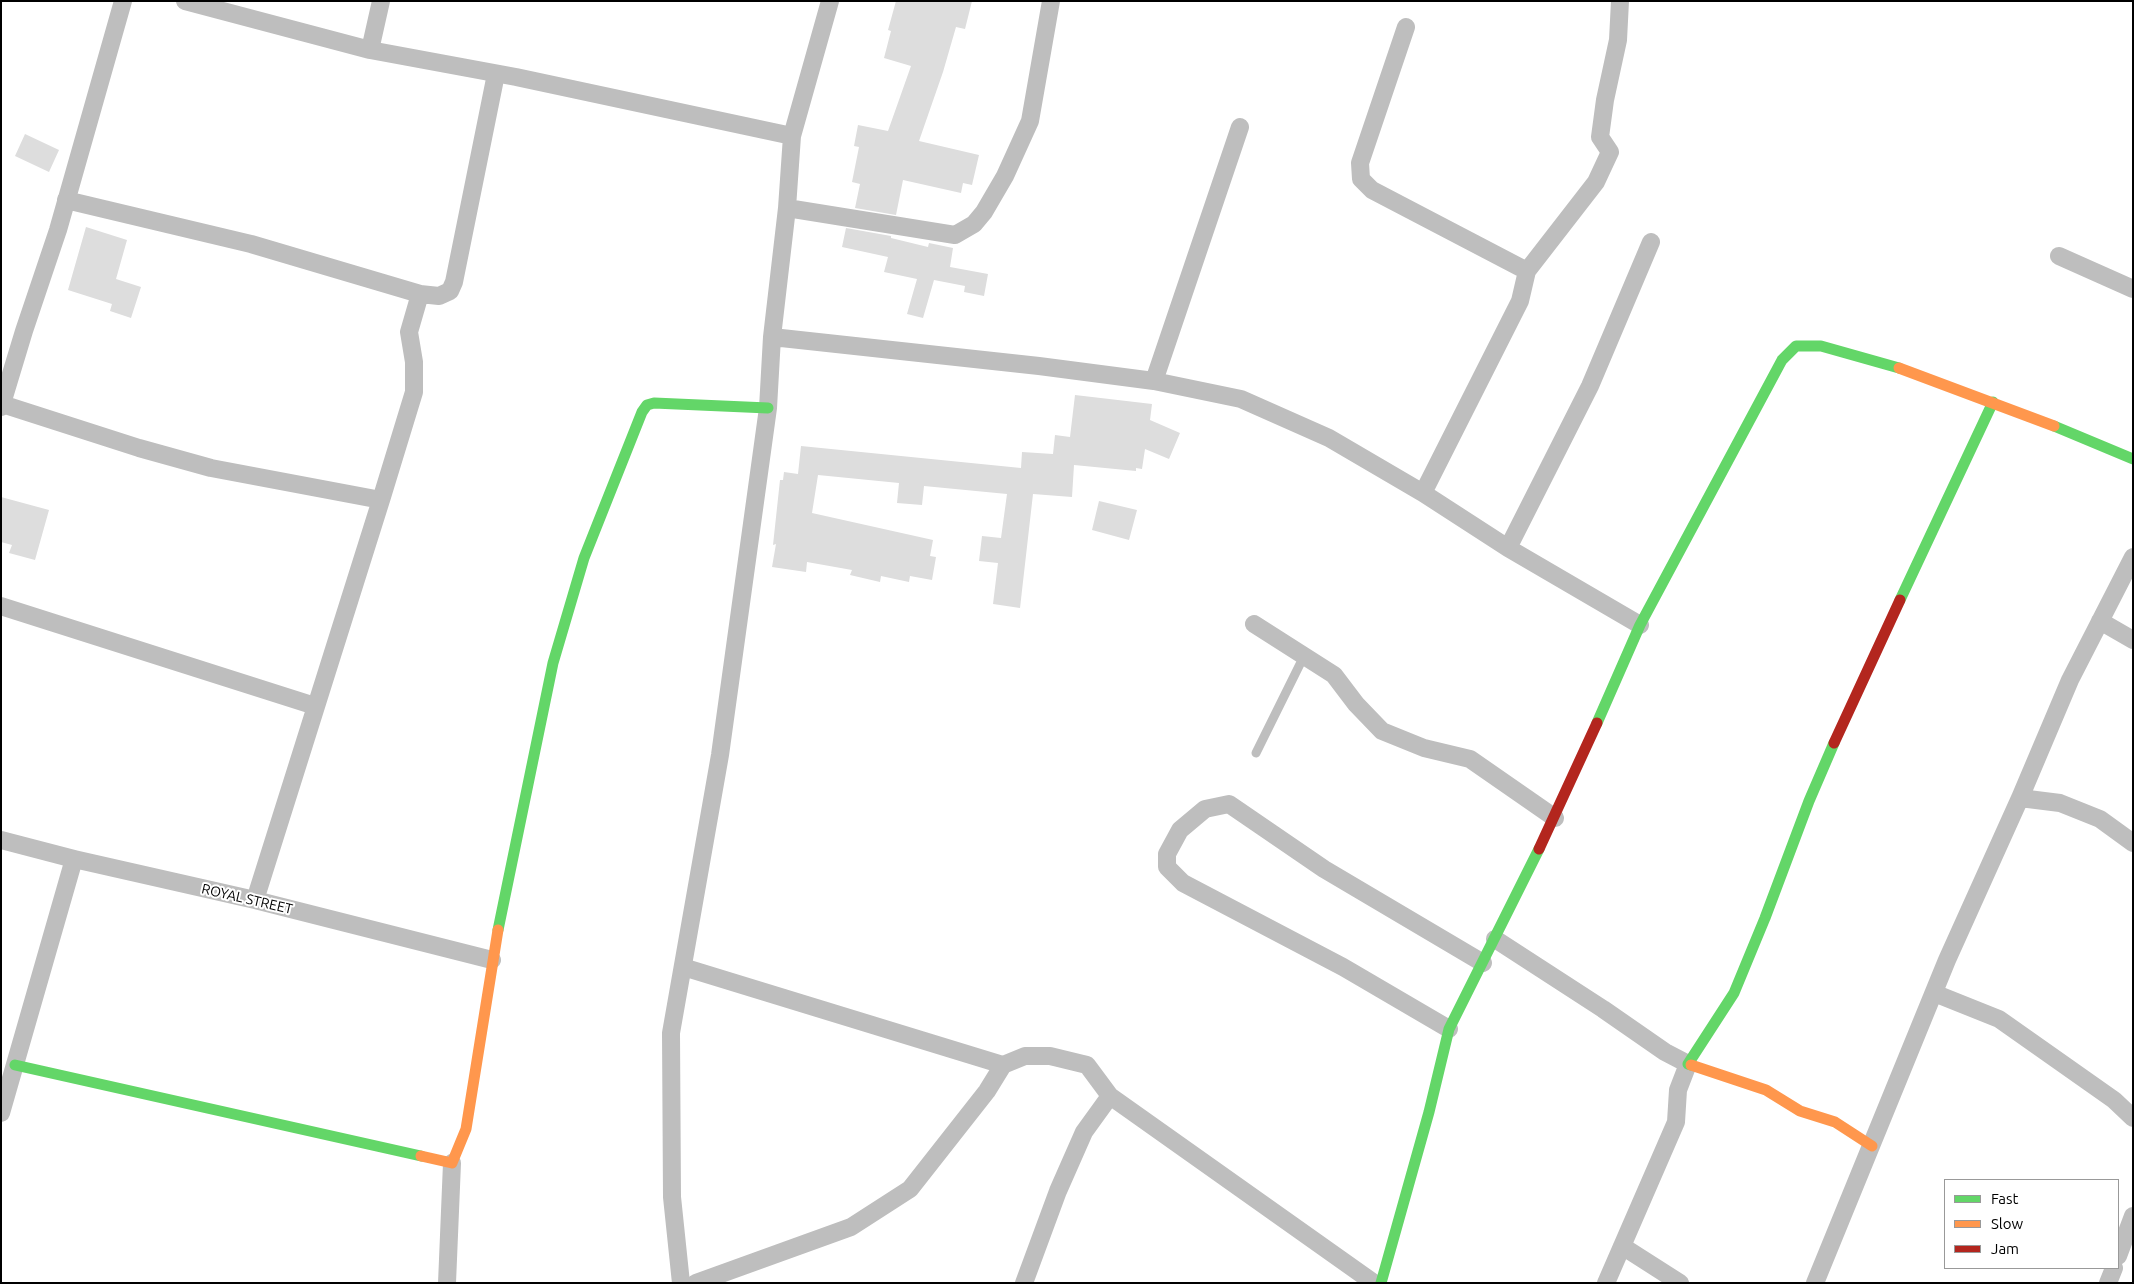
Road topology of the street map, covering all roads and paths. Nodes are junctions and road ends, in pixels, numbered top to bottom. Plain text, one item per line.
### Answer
1 (123, 1) edge
2 (184, 1) edge
3 (381, 1) edge
4 (830, 1) edge
5 (1051, 1) edge
6 (1620, 1) edge
7 (1406, 28) dead end
8 (370, 50) junction
9 (496, 74) junction
10 (1240, 127) dead end
11 (792, 136) junction
12 (66, 200) junction
13 (786, 208) junction
14 (1651, 242) dead end
15 (2059, 256) dead end
16 (1528, 271) junction
17 (2133, 289) edge
18 (420, 294) junction
19 (772, 337) junction
20 (1154, 381) junction
21 (1994, 402) junction
22 (2, 406) edge
23 (768, 408) junction
24 (2133, 459) edge
25 (1422, 493) junction
26 (381, 500) junction
27 (1508, 548) junction
28 (2133, 557) edge
29 (1, 606) edge
30 (2100, 621) junction
31 (1254, 624) dead end
32 (1640, 625) junction
33 (2133, 640) edge
34 (1304, 656) junction
35 (314, 706) junction
36 (1256, 753) dead end
37 (2020, 798) junction
38 (1555, 818) junction
39 (1, 840) edge
40 (2133, 844) edge
41 (74, 859) junction
42 (254, 900) junction
43 (1495, 939) junction
44 (492, 960) junction
45 (1483, 963) junction
46 (683, 967) junction
47 (1934, 993) junction
48 (1449, 1029) junction
49 (1688, 1064) junction
50 (15, 1065) junction
51 (1003, 1065) junction
52 (1110, 1096) junction
53 (1, 1113) edge
54 (2133, 1118) edge
55 (1872, 1146) junction
56 (452, 1163) junction
57 (2133, 1216) edge
58 (1622, 1246) junction
59 (2119, 1253) edge
60 (2114, 1269) edge
61 (1030, 1280) edge
62 (447, 1283) edge
63 (681, 1283) edge
64 (696, 1283) edge
65 (1374, 1283) edge
66 (1380, 1283) edge
67 (1606, 1283) edge
68 (1680, 1283) edge
69 (1815, 1283) edge
70 (2108, 1283) edge

1 - 12 street
2 - 8 street
3 - 8 street
4 - 11 street
5 - 13 street
6 - 16 street
7 - 16 street
8 - 9 street
9 - 11 street
9 - 18 street
10 - 20 street
11 - 13 street
12 - 18 street
12 - 22 street
13 - 19 street
14 - 27 street
15 - 17 street
16 - 25 street
18 - 26 street
19 - 20 street
19 - 23 street
20 - 25 street
21 - 24 street
21 - 32 street
21 - 49 street
22 - 26 street
23 - 44 street
23 - 46 street
25 - 27 street
26 - 35 street
27 - 32 street
28 - 30 street
29 - 35 street
30 - 33 street
30 - 37 street
31 - 34 street
32 - 38 street
34 - 36 lane
34 - 38 street
35 - 42 street
37 - 40 street
37 - 47 street
38 - 43 street
39 - 41 street, ROYAL STREET
41 - 42 street, ROYAL STREET
41 - 50 street
42 - 44 street, ROYAL STREET
43 - 45 street
43 - 49 street
44 - 56 street
45 - 48 street
45 - 48 street
46 - 51 street
46 - 63 street
47 - 54 street
47 - 55 street
48 - 66 street
49 - 55 street
49 - 58 street
50 - 53 street
50 - 56 street
51 - 52 street
51 - 64 street
52 - 61 street
52 - 65 street
55 - 69 street
56 - 62 street
57 - 59 street
58 - 67 street
58 - 68 street
60 - 70 street

